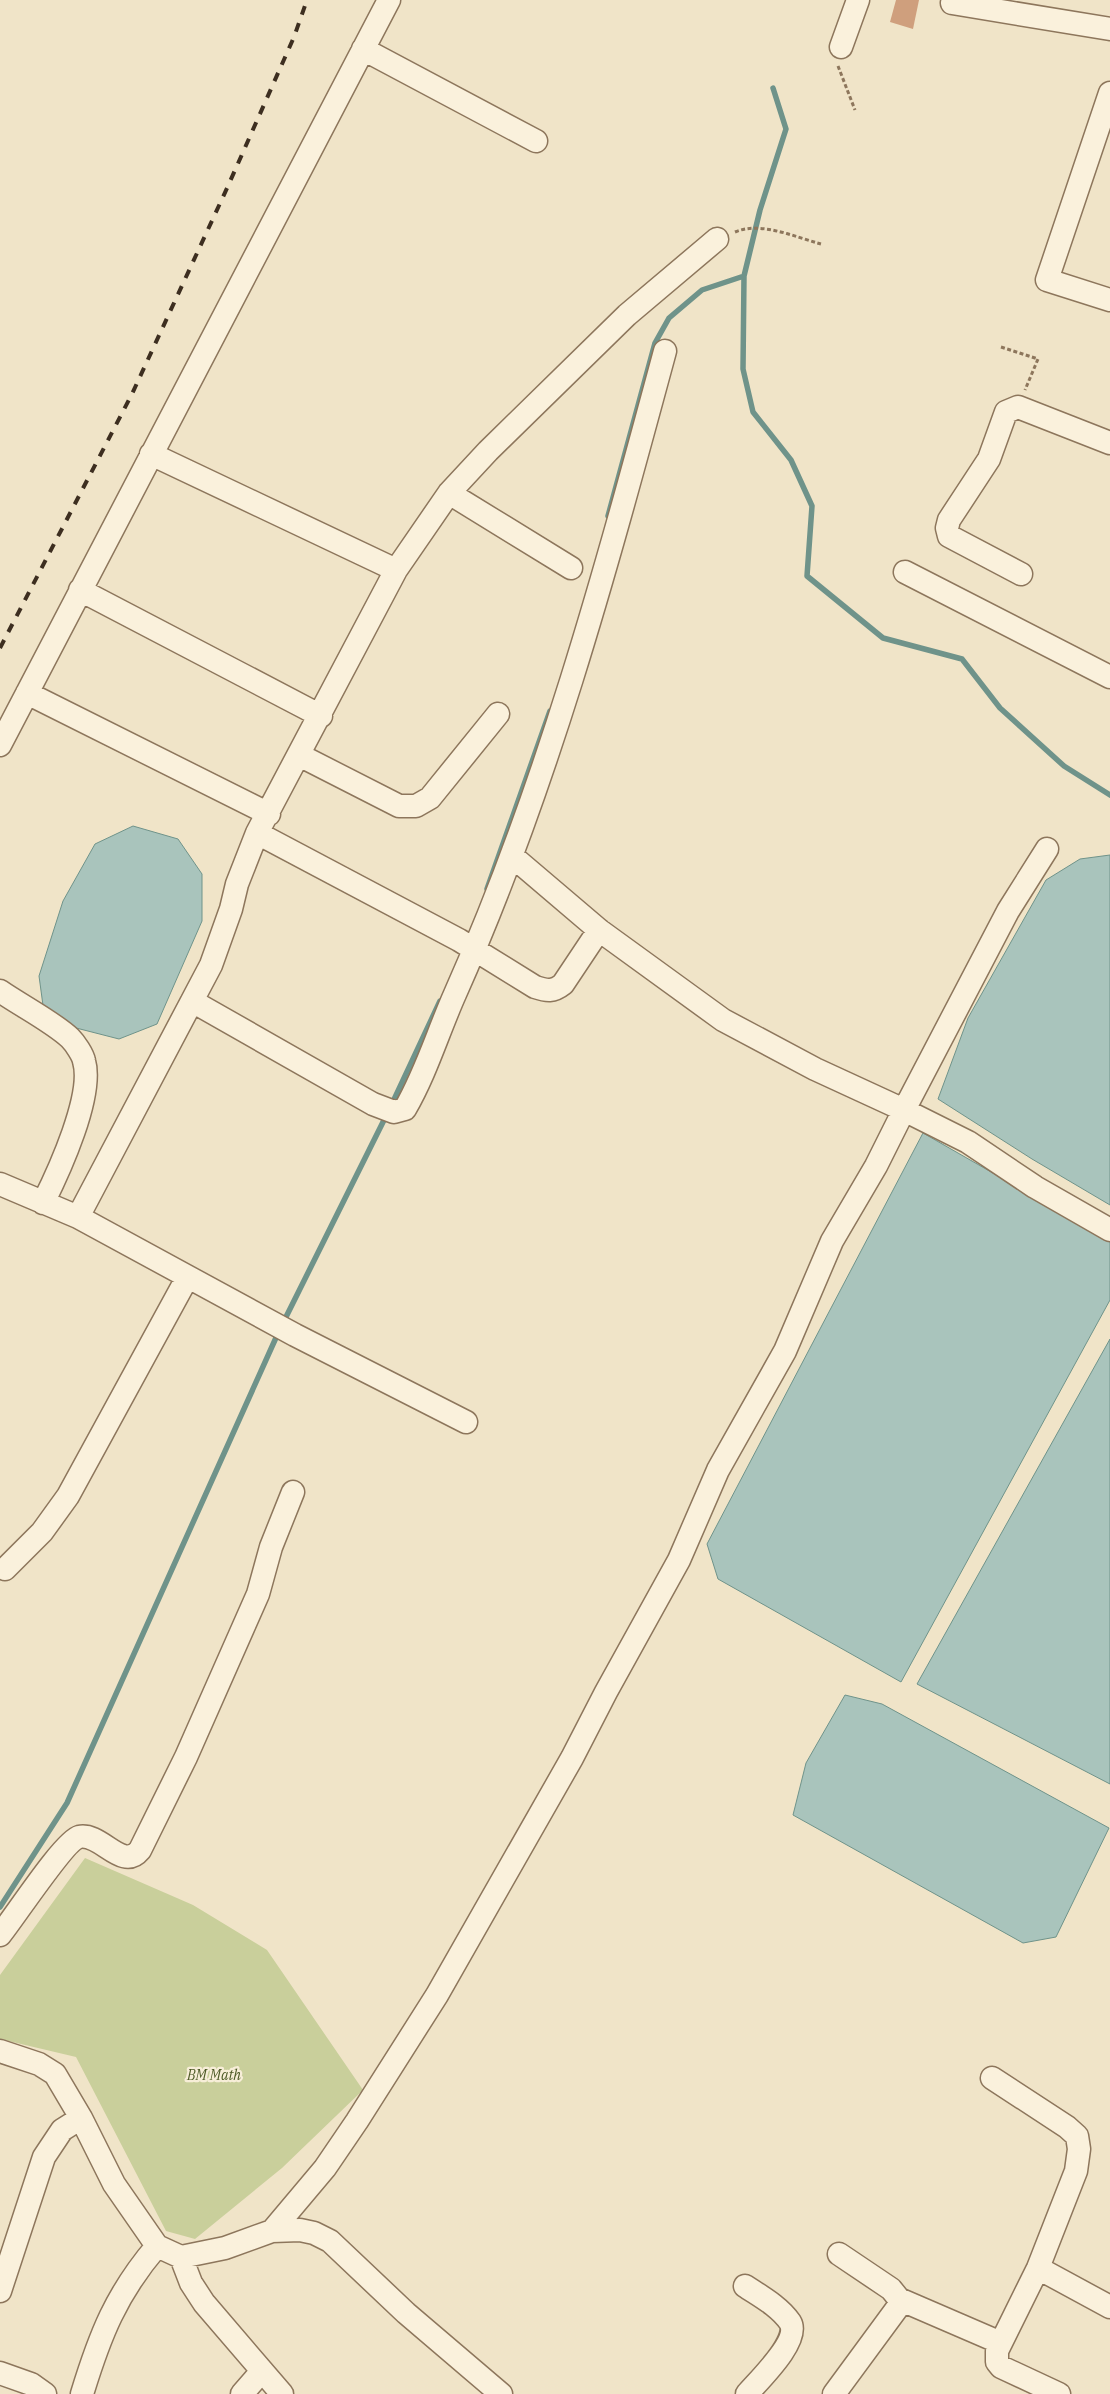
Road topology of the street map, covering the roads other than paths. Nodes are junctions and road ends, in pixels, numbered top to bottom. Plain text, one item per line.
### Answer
1 (389, 0) edge
2 (858, 0) edge
3 (950, 1) edge
4 (1110, 29) edge
5 (363, 49) junction
6 (839, 57) road end
7 (1110, 93) edge
8 (536, 141) dead end
9 (1100, 153) edge
10 (717, 239) road end
11 (1110, 300) edge
12 (665, 351) dead end
13 (1110, 443) edge
14 (151, 454) junction
15 (449, 493) junction
16 (571, 568) dead end
17 (396, 570) junction
18 (905, 572) dead end
19 (1020, 574) dead end
20 (80, 590) junction
21 (1110, 677) edge
22 (27, 693) junction
23 (498, 714) dead end
24 (320, 716) junction
25 (0, 745) edge
26 (299, 755) junction
27 (269, 814) junction
28 (257, 833) junction
29 (1047, 849) dead end
30 (512, 856) junction
31 (599, 930) junction
32 (468, 945) junction
33 (0, 991) edge
34 (192, 1001) junction
35 (904, 1110) junction
36 (0, 1184) edge
37 (44, 1203) junction
38 (78, 1218) junction
39 (1110, 1230) edge
40 (187, 1278) junction
41 (466, 1422) dead end
42 (293, 1492) dead end
43 (5, 1569) dead end
44 (0, 1934) edge
45 (2, 2056) edge
46 (992, 2078) dead end
47 (81, 2118) junction
48 (272, 2231) junction
49 (157, 2246) junction
50 (839, 2254) dead end
51 (181, 2257) junction
52 (1038, 2268) junction
53 (745, 2286) dead end
54 (0, 2291) edge
55 (899, 2299) junction
56 (1110, 2307) edge
57 (1001, 2343) junction
58 (262, 2371) junction
59 (0, 2373) edge
60 (45, 2394) edge
61 (82, 2394) edge
62 (242, 2394) edge
63 (282, 2394) edge
64 (501, 2394) edge
65 (747, 2394) edge
66 (834, 2394) edge
67 (1059, 2394) edge

1 - 5 street
2 - 6 street
3 - 4 street
5 - 8 street
5 - 14 street
7 - 9 street
9 - 11 street
10 - 15 street
12 - 30 street
13 - 19 street
14 - 17 street
14 - 20 street
15 - 16 street
15 - 17 street
17 - 24 street
18 - 21 street
20 - 22 street
20 - 24 street
22 - 25 street
22 - 27 street
23 - 26 street
24 - 26 street
26 - 27 street
27 - 28 street
28 - 32 street
28 - 34 street
29 - 35 street
30 - 31 street
30 - 32 street
31 - 32 street
31 - 35 street
32 - 34 street
33 - 37 street
34 - 38 street
35 - 39 street
35 - 48 street
36 - 37 street
37 - 38 street
38 - 40 street
40 - 41 street
40 - 43 street
42 - 44 street
45 - 47 street
46 - 52 street
47 - 49 street
47 - 54 street
48 - 51 street
48 - 64 street
49 - 51 street
49 - 61 street
50 - 55 street
51 - 58 street
52 - 56 street
52 - 57 street
53 - 65 street
55 - 57 street
55 - 66 street
57 - 67 street
58 - 62 street
58 - 63 street
59 - 60 street

